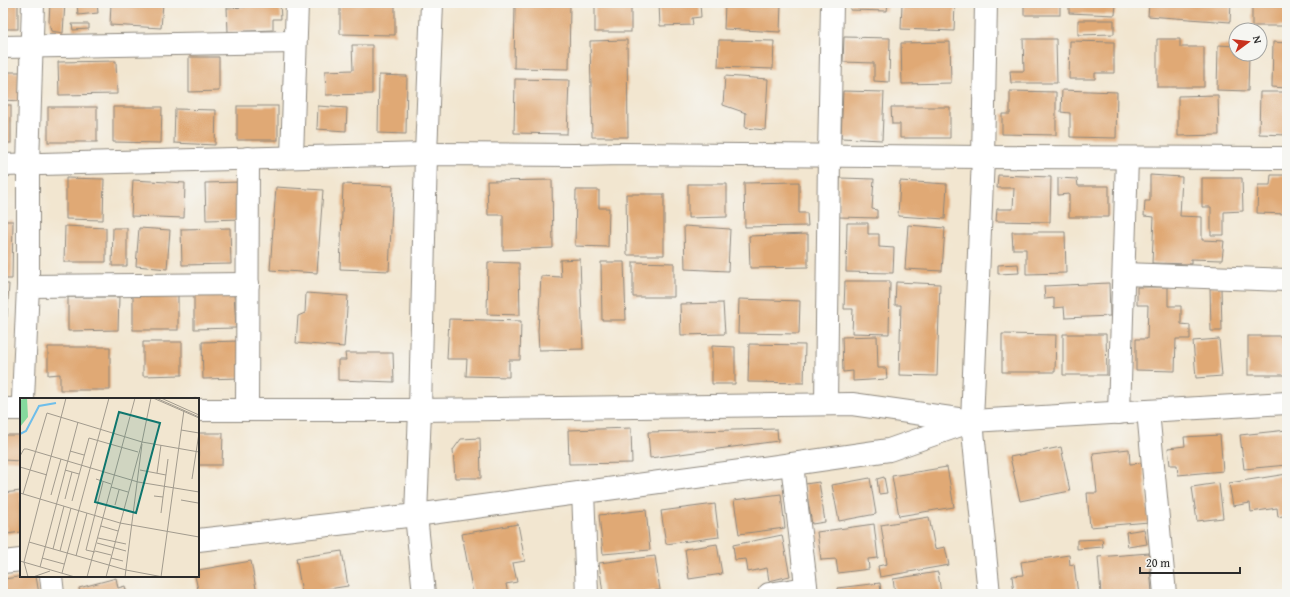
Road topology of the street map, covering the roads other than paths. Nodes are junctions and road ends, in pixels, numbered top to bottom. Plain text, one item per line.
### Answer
1 (33, 3) edge
2 (297, 3) edge
3 (432, 3) edge
4 (832, 3) edge
5 (986, 3) edge
6 (295, 42) junction
7 (3, 47) edge
8 (32, 47) junction
9 (426, 154) junction
10 (828, 156) junction
11 (292, 157) junction
12 (248, 158) junction
13 (983, 158) junction
14 (1127, 158) junction
15 (1287, 158) edge
16 (28, 164) junction
17 (3, 165) edge
18 (1124, 274) junction
19 (1287, 280) edge
20 (248, 284) junction
21 (28, 286) junction
22 (23, 398) edge
23 (1287, 403) edge
24 (826, 404) junction
25 (3, 409) edge
26 (20, 409) edge
27 (199, 410) edge
28 (248, 410) junction
29 (420, 410) junction
30 (1148, 411) junction
31 (1120, 413) junction
32 (972, 421) junction
33 (792, 464) junction
34 (583, 492) junction
35 (416, 515) junction
36 (199, 540) edge
37 (20, 560) edge
38 (3, 562) edge
39 (51, 577) edge
40 (807, 591) edge
41 (53, 594) edge
42 (424, 594) edge
43 (587, 594) edge
44 (769, 594) edge
45 (989, 594) edge
46 (1165, 594) edge

1 - 8 street
2 - 6 street
3 - 9 street
4 - 10 street
5 - 13 street
6 - 8 street
6 - 11 street
7 - 8 street
8 - 16 street
9 - 10 street
9 - 11 street
9 - 29 street
10 - 13 street
10 - 24 street
11 - 12 street
12 - 16 street
12 - 20 street
13 - 14 street
13 - 32 street
14 - 15 street
14 - 18 street
16 - 17 street
16 - 21 street
18 - 19 street
18 - 31 street
20 - 21 street
20 - 28 street
21 - 22 street
23 - 30 street
24 - 29 street
24 - 32 street
25 - 26 street
27 - 28 street
28 - 29 street
29 - 35 street
30 - 31 street
30 - 46 street
31 - 32 street
32 - 33 street
32 - 45 street
33 - 34 street
33 - 40 street
34 - 35 street
34 - 43 street
35 - 36 street
35 - 42 street
37 - 38 street
39 - 41 street
40 - 44 street

